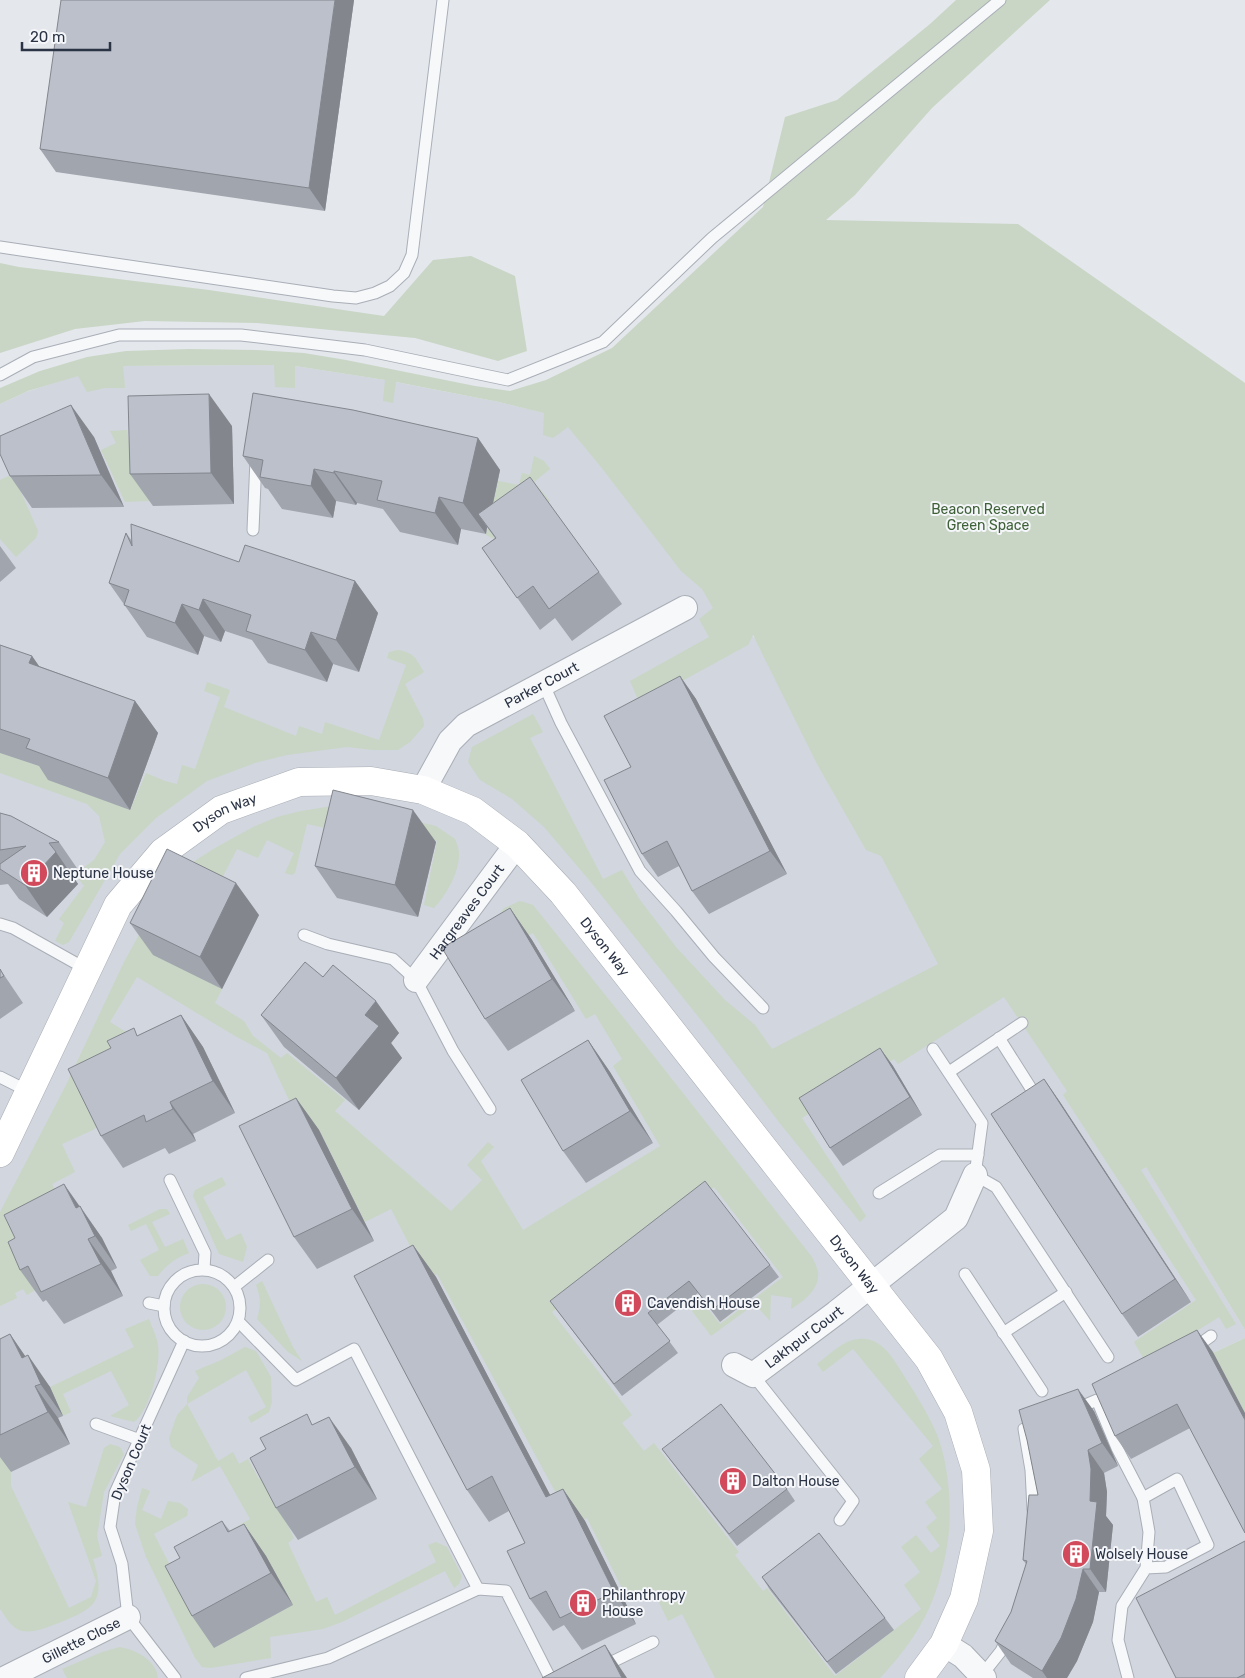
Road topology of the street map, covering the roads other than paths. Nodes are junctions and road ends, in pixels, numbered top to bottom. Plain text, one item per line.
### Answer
1 (443, 0) edge
2 (1000, 0) edge
3 (0, 247) edge
4 (0, 375) edge
5 (256, 444) edge
6 (253, 530) dead end
7 (685, 608) dead end
8 (543, 683) junction
9 (423, 790) junction
10 (517, 844) junction
11 (0, 924) edge
12 (304, 935) dead end
13 (88, 970) junction
14 (416, 980) junction
15 (763, 1008) dead end
16 (1022, 1023) dead end
17 (999, 1038) junction
18 (933, 1049) dead end
19 (949, 1072) junction
20 (0, 1076) edge
21 (30, 1092) junction
22 (1037, 1098) edge
23 (490, 1109) dead end
24 (0, 1153) edge
25 (976, 1165) junction
26 (170, 1180) dead end
27 (879, 1193) dead end
28 (268, 1260) dead end
29 (204, 1270) junction
30 (965, 1274) dead end
31 (872, 1284) junction
32 (234, 1287) junction
33 (1066, 1292) junction
34 (149, 1303) dead end
35 (164, 1306) junction
36 (238, 1321) junction
37 (1004, 1333) junction
38 (1211, 1336) dead end
39 (184, 1341) junction
40 (1108, 1357) dead end
41 (1181, 1357) edge
42 (743, 1370) joint
43 (1042, 1391) dead end
44 (1069, 1411) edge
45 (1051, 1418) edge
46 (96, 1424) dead end
47 (140, 1440) junction
48 (1143, 1498) junction
49 (840, 1520) dead end
50 (1033, 1520) edge
51 (1146, 1568) junction
52 (478, 1589) junction
53 (128, 1617) junction
54 (1012, 1626) edge
55 (653, 1642) dead end
56 (944, 1644) junction
57 (983, 1677) edge
58 (6, 1678) edge
59 (175, 1678) edge
60 (246, 1678) edge
61 (550, 1678) edge
62 (579, 1678) edge
63 (919, 1678) edge
64 (1128, 1678) edge

1 - 3 lane
2 - 4 lane
5 - 6 lane
7 - 8 street, Parker Court
8 - 9 street, Parker Court
8 - 15 lane
9 - 10 street, Dyson Way
9 - 13 street, Dyson Way
10 - 14 street, Hargreaves Court
10 - 31 street, Dyson Way
11 - 13 lane
12 - 14 lane
13 - 21 street, Dyson Way
14 - 23 lane
16 - 17 lane
17 - 19 lane
17 - 22 lane
18 - 19 lane
19 - 25 lane
20 - 21 lane
21 - 24 street, Dyson Way
25 - 27 lane
25 - 31 street, Lakhpur Court
25 - 33 lane
26 - 29 lane
28 - 32 lane
29 - 32 lane
29 - 35 lane
30 - 37 lane
31 - 42 street, Lakhpur Court
31 - 56 street, Dyson Way
32 - 36 lane
33 - 37 lane
33 - 40 lane
34 - 35 lane
35 - 39 lane
36 - 39 lane
36 - 52 lane
37 - 43 lane
38 - 41 lane
39 - 47 lane, Dyson Court
42 - 49 lane
44 - 48 lane
45 - 50 lane
46 - 47 lane
47 - 53 lane, Dyson Court
48 - 51 lane
48 - 51 lane
51 - 64 lane
52 - 60 lane
52 - 61 lane
53 - 58 street, Gillette Close
53 - 59 lane
54 - 57 lane
55 - 62 lane
56 - 57 street
56 - 63 street, Dyson Way

